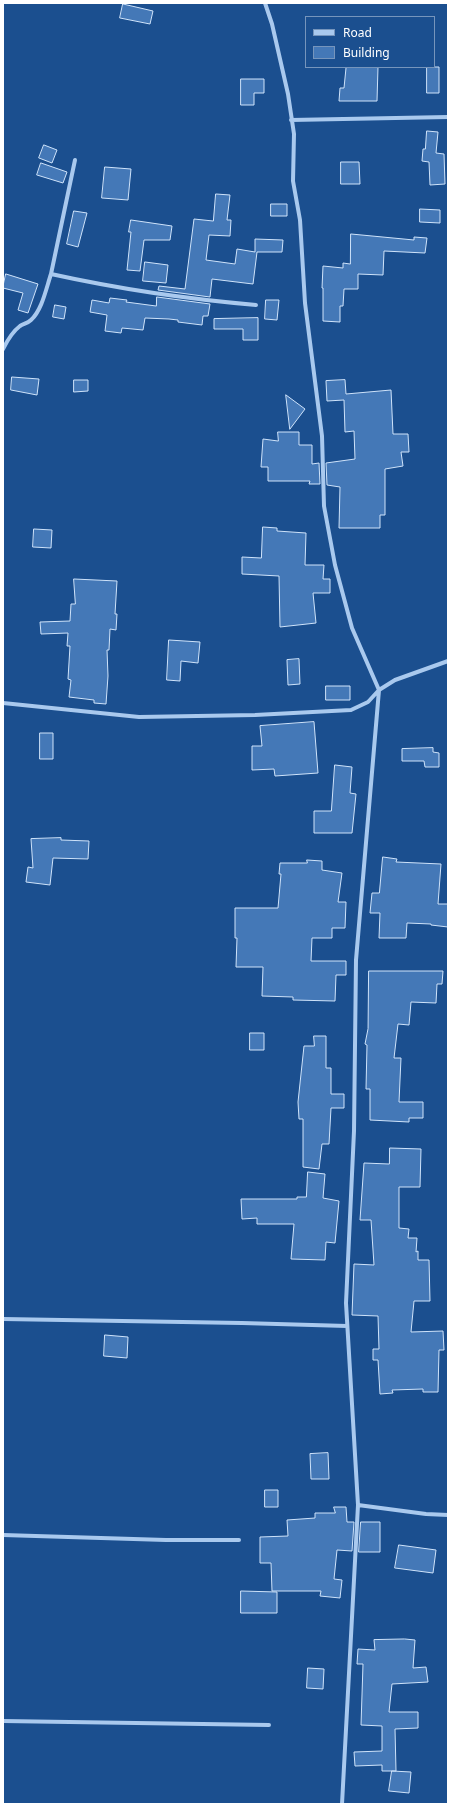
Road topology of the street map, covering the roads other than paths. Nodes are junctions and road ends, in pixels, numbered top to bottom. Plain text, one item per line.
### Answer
1 (265, 3) edge
2 (448, 117) edge
3 (291, 120) junction
4 (75, 160) dead end
5 (51, 274) junction
6 (256, 305) dead end
7 (3, 349) edge
8 (448, 661) edge
9 (379, 690) junction
10 (3, 704) edge
11 (3, 1319) edge
12 (347, 1326) junction
13 (358, 1505) junction
14 (448, 1515) edge
15 (3, 1536) edge
16 (239, 1540) dead end
17 (3, 1721) edge
18 (269, 1725) dead end
19 (342, 1804) edge

1 - 3 street
2 - 3 street
3 - 9 street
4 - 5 street
5 - 6 street
5 - 7 street
8 - 9 street
9 - 10 street
9 - 12 street
11 - 12 street
12 - 13 street
13 - 14 street
13 - 19 street
15 - 16 street
17 - 18 street

